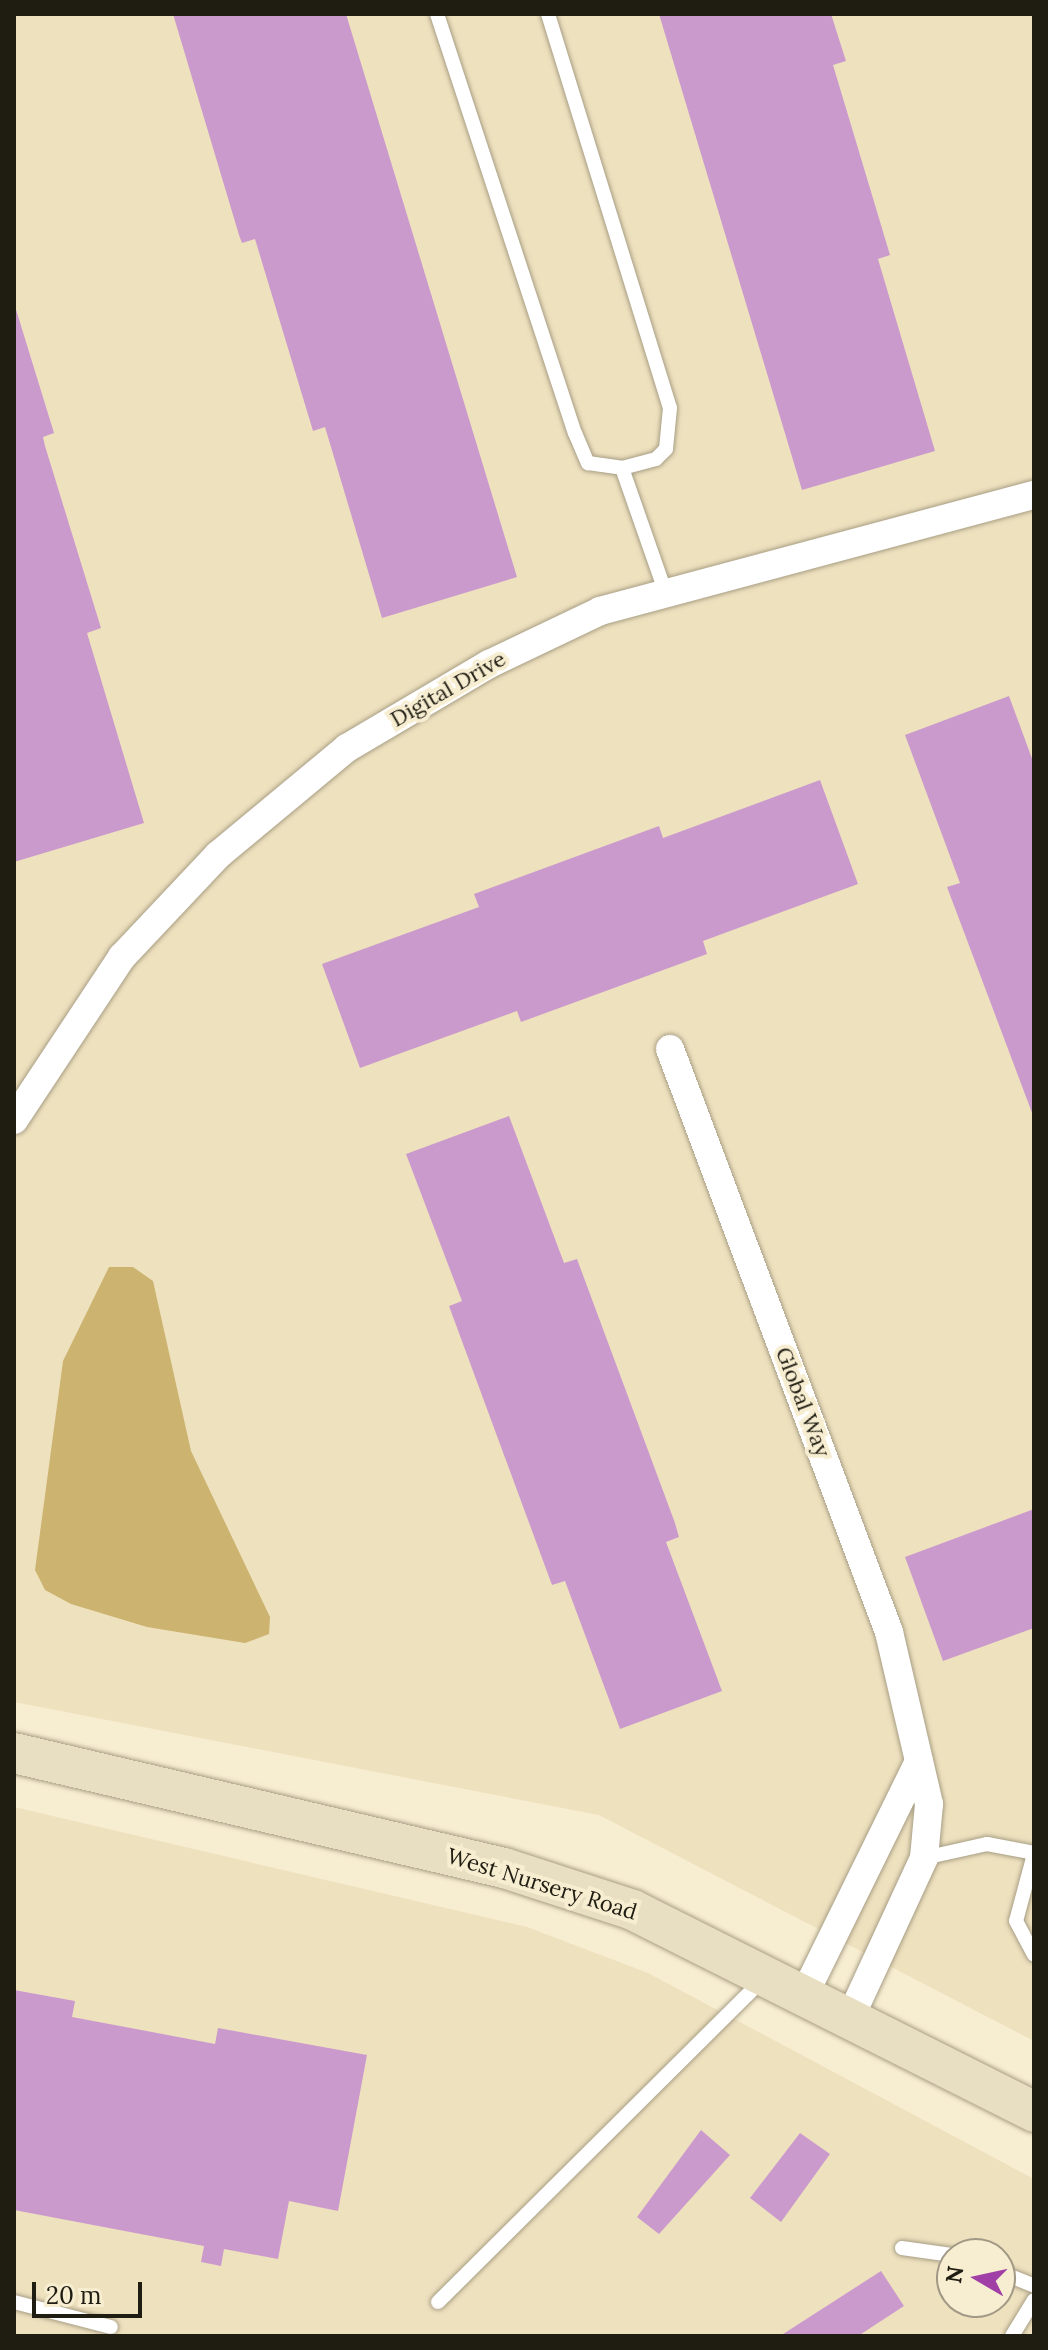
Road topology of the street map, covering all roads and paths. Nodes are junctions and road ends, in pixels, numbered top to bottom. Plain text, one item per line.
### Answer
1 (437, 14) edge
2 (548, 14) edge
3 (622, 468) junction
4 (1034, 495) edge
5 (665, 591) junction
6 (670, 1049) dead end
7 (14, 1120) edge
8 (14, 1753) edge
9 (919, 1761) junction
10 (1034, 1853) edge
11 (924, 1858) junction
12 (1034, 1955) edge
13 (768, 1974) junction
14 (805, 1993) junction
15 (851, 2016) junction
16 (1034, 2112) edge
17 (902, 2248) dead end
18 (936, 2253) edge
19 (1034, 2300) edge
20 (14, 2302) edge
21 (438, 2302) dead end
22 (111, 2327) dead end
23 (1012, 2336) edge

1 - 3 lane
2 - 3 lane
3 - 5 lane
4 - 5 street, Digital Drive
5 - 7 street, Digital Drive
6 - 9 street, Global Way
8 - 13 main road, West Nursery Road
9 - 11 street, Global Way
9 - 14 street
10 - 11 lane
10 - 12 lane
11 - 15 street, Global Way
13 - 14 main road, West Nursery Road
13 - 21 lane
14 - 15 main road, West Nursery Road
15 - 16 main road, West Nursery Road
17 - 18 lane
19 - 23 lane
20 - 22 lane

